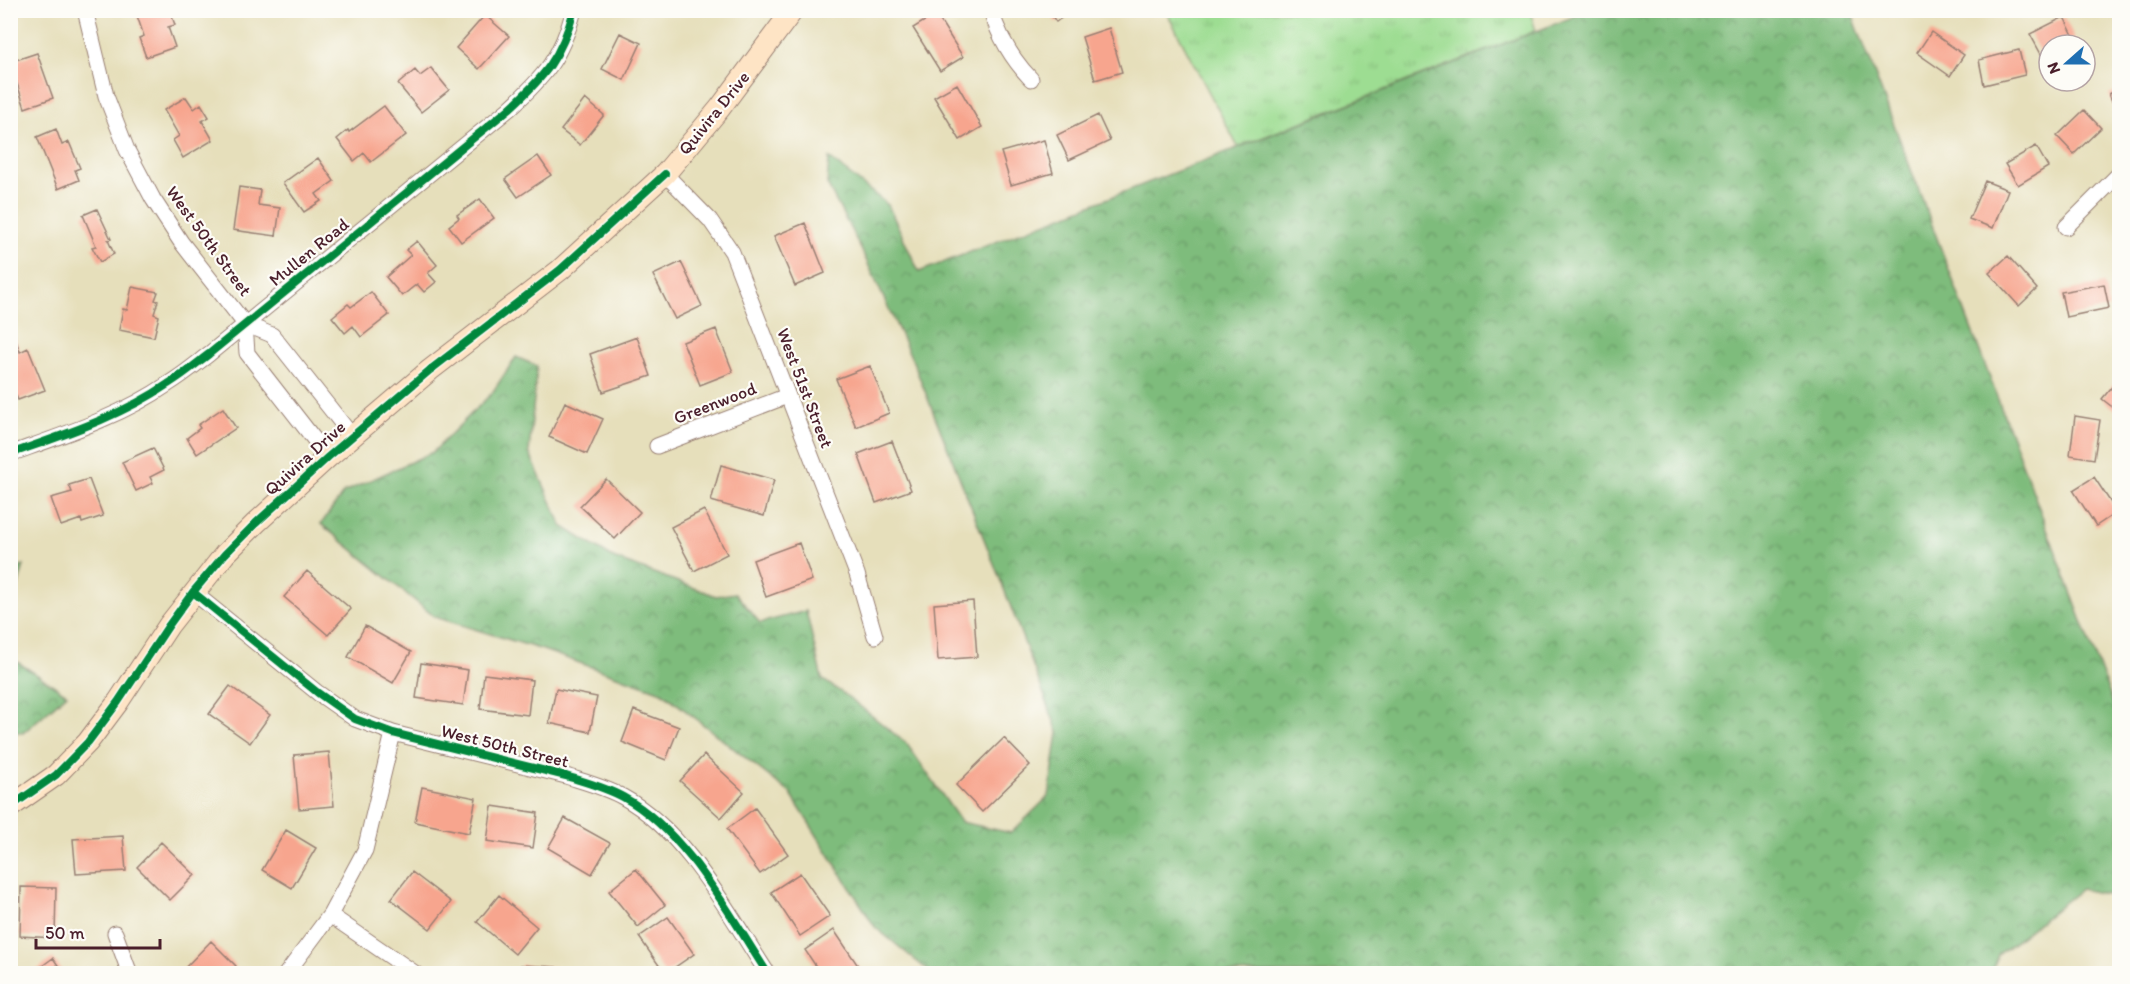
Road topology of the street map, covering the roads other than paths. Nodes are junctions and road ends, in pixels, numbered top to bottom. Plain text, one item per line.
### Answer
1 (85, 10) edge
2 (574, 10) edge
3 (793, 10) edge
4 (991, 10) edge
5 (1031, 79) dead end
6 (2120, 173) edge
7 (665, 174) junction
8 (2066, 227) dead end
9 (245, 324) junction
10 (787, 396) junction
11 (352, 436) junction
12 (657, 446) dead end
13 (10, 454) edge
14 (328, 457) junction
15 (193, 592) junction
16 (875, 636) dead end
17 (393, 733) junction
18 (10, 807) edge
19 (330, 915) junction
20 (115, 933) dead end
21 (130, 974) edge
22 (286, 974) edge
23 (416, 974) edge
24 (768, 974) edge

1 - 9 street, West 50th Street
2 - 9 street, Mullen Road
3 - 7 main road, Quivira Drive
4 - 5 street
6 - 8 street
7 - 10 street, West 51st Street
7 - 11 main road, Quivira Drive
9 - 11 street, West 50th Street
9 - 13 street, Mullen Road
9 - 14 street, West 50th Street
10 - 12 street, Greenwood
10 - 16 street, West 51st Street
11 - 14 main road, Quivira Drive
14 - 15 main road, Quivira Drive
15 - 17 street, West 50th Street
15 - 18 main road, Quivira Drive
17 - 19 street
17 - 24 street, West 50th Street
19 - 22 street
19 - 23 street
20 - 21 street

